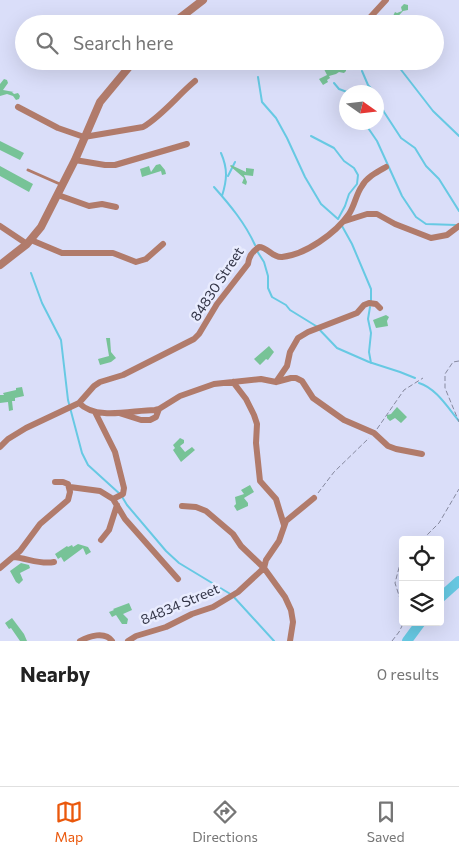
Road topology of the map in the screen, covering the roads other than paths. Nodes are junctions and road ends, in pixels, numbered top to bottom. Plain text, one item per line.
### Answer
1 (202, 0) edge
2 (386, 0) edge
3 (185, 15) edge
4 (372, 15) edge
5 (126, 70) edge
6 (195, 81) dead end
7 (18, 107) dead end
8 (84, 137) junction
9 (187, 144) dead end
10 (74, 160) junction
11 (386, 167) dead end
12 (28, 170) dead end
13 (62, 185) junction
14 (58, 195) junction
15 (116, 207) dead end
16 (344, 222) junction
17 (0, 226) edge
18 (459, 226) edge
19 (29, 242) junction
20 (163, 244) dead end
21 (0, 265) edge
22 (380, 308) dead end
23 (233, 382) junction
24 (276, 382) junction
25 (78, 403) junction
26 (159, 410) junction
27 (95, 412) junction
28 (118, 413) junction
29 (0, 447) edge
30 (422, 454) dead end
31 (55, 482) dead end
32 (70, 487) junction
33 (314, 498) dead end
34 (115, 502) junction
35 (182, 506) dead end
36 (284, 525) junction
37 (100, 540) dead end
38 (14, 558) junction
39 (54, 562) dead end
40 (0, 568) edge
41 (264, 568) junction
42 (178, 579) dead end
43 (80, 641) edge
44 (112, 641) edge
45 (128, 641) edge
46 (290, 641) edge

1 - 3 street
2 - 4 street
5 - 8 street
6 - 8 street
7 - 8 street
8 - 10 street
9 - 10 street
10 - 13 street
11 - 16 street, 84830 Street
12 - 13 lane
13 - 14 street
14 - 15 street
14 - 19 street
16 - 18 street
16 - 25 street, 84830 Street
17 - 19 street
19 - 20 street
19 - 21 street
22 - 24 street
23 - 24 street
23 - 26 street
23 - 36 street
24 - 30 street
25 - 27 street
25 - 29 street, 84830 Street
26 - 28 street
26 - 28 street
27 - 28 street
27 - 34 street
31 - 32 street
32 - 34 street
32 - 38 street
33 - 36 street, 84834 Street
34 - 37 street
34 - 42 street
35 - 41 street
36 - 41 street, 84834 Street
38 - 39 street
38 - 40 street
41 - 45 street, 84834 Street
41 - 46 street
43 - 44 street

